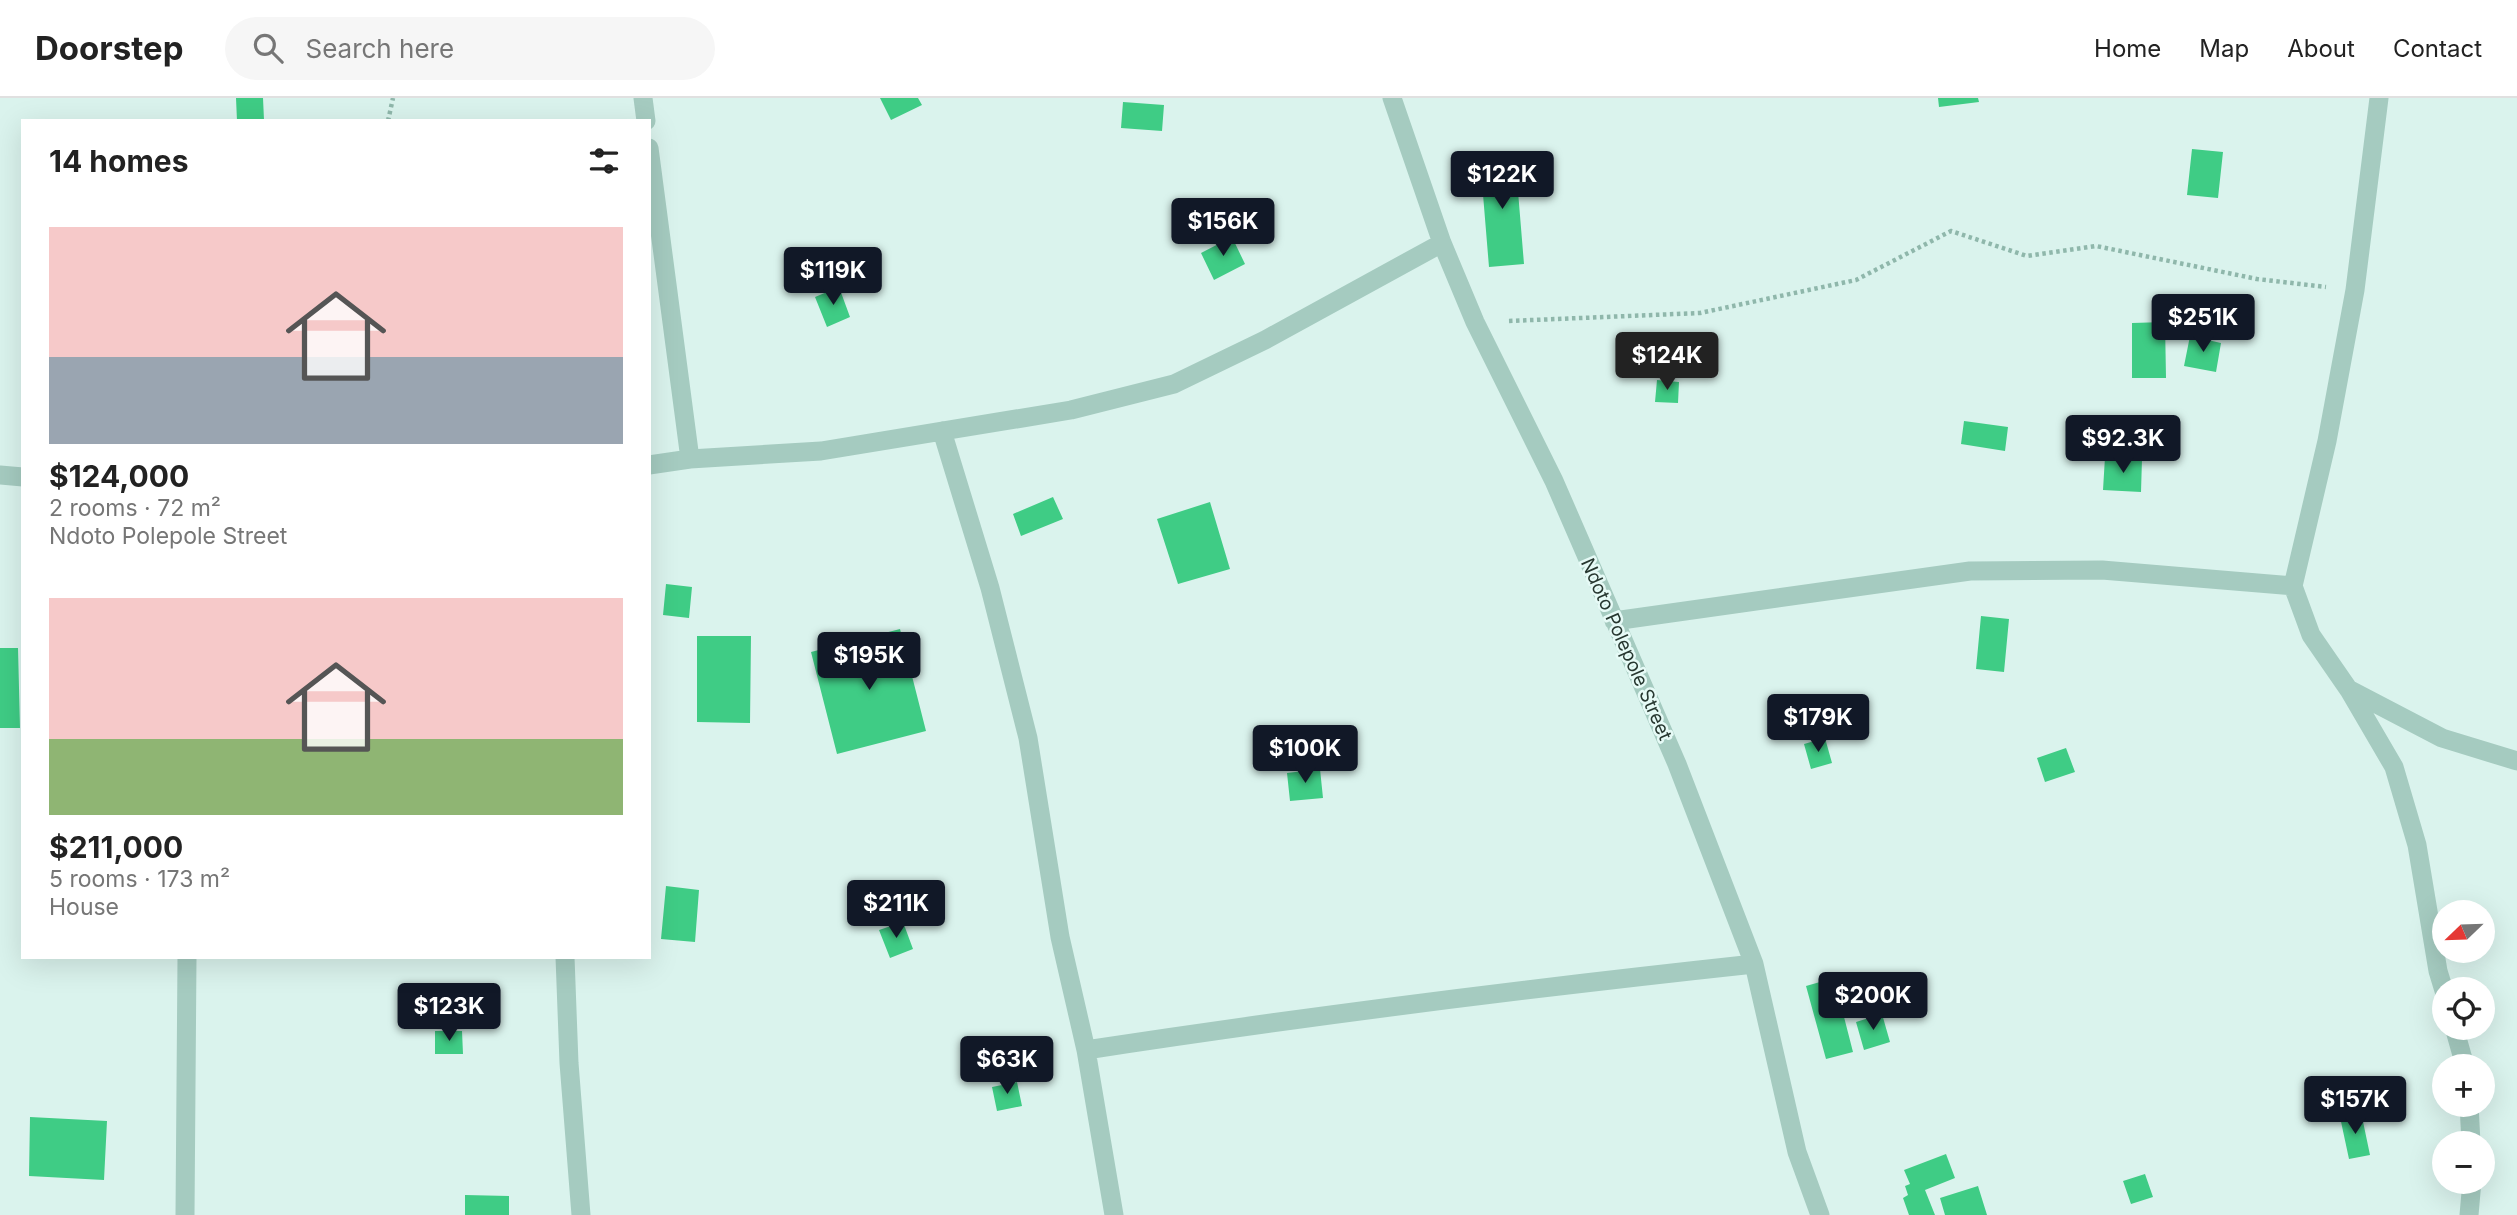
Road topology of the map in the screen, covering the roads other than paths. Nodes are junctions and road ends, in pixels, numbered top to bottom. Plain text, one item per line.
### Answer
1 (643, 98) edge
2 (1392, 98) edge
3 (2379, 98) edge
4 (646, 119) edge
5 (651, 163) edge
6 (1442, 243) junction
7 (942, 431) junction
8 (690, 459) junction
9 (651, 465) edge
10 (0, 475) edge
11 (21, 477) edge
12 (2293, 586) junction
13 (1614, 621) junction
14 (2349, 690) junction
15 (2517, 761) edge
16 (187, 959) edge
17 (565, 959) edge
18 (1754, 964) junction
19 (2440, 977) edge
20 (1086, 1050) junction
21 (2471, 1194) edge
22 (185, 1215) edge
23 (581, 1215) edge
24 (1114, 1215) edge
25 (1820, 1215) edge
26 (2469, 1215) edge

1 - 4 street
2 - 6 street, Ndoto Polepole Street
3 - 12 street
5 - 8 street
6 - 7 street
6 - 13 street, Ndoto Polepole Street
7 - 8 street
7 - 20 street
8 - 9 street
10 - 11 street
12 - 13 street
12 - 14 street
13 - 18 street, Ndoto Polepole Street
14 - 15 street
14 - 19 street
16 - 22 street
17 - 23 street
18 - 20 street
18 - 25 street, Ndoto Polepole Street
20 - 24 street
21 - 26 street

